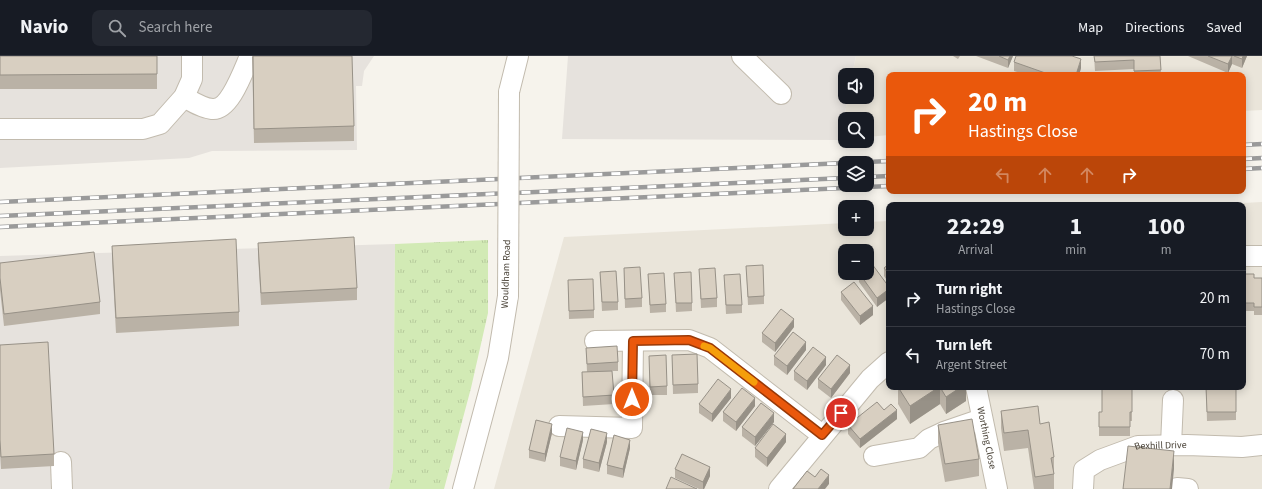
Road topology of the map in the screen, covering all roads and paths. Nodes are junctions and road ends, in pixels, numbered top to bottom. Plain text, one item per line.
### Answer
1 (192, 56) edge
2 (250, 56) edge
3 (518, 56) edge
4 (742, 56) edge
5 (781, 94) dead end
6 (184, 97) junction
7 (0, 129) edge
8 (1246, 256) edge
9 (1262, 256) edge
10 (595, 341) dead end
11 (633, 341) junction
12 (886, 365) edge
13 (977, 390) edge
14 (1172, 400) dead end
15 (982, 420) junction
16 (559, 426) dead end
17 (822, 435) junction
18 (1171, 445) junction
19 (1262, 445) edge
20 (874, 456) dead end
21 (61, 462) dead end
22 (62, 489) edge
23 (463, 489) edge
24 (780, 489) edge
25 (997, 489) edge
26 (1083, 489) edge

1 - 6 street
2 - 6 street
3 - 23 street, Wouldham Road, bridge
4 - 5 street
6 - 7 street
8 - 9 street
10 - 11 street
11 - 16 street
11 - 17 street
12 - 17 street
13 - 15 street, Worthing Close
14 - 18 street
15 - 20 street
15 - 25 street, Worthing Close
17 - 24 street
18 - 19 street, Bexhill Drive
18 - 26 street, Bexhill Drive
21 - 22 street

